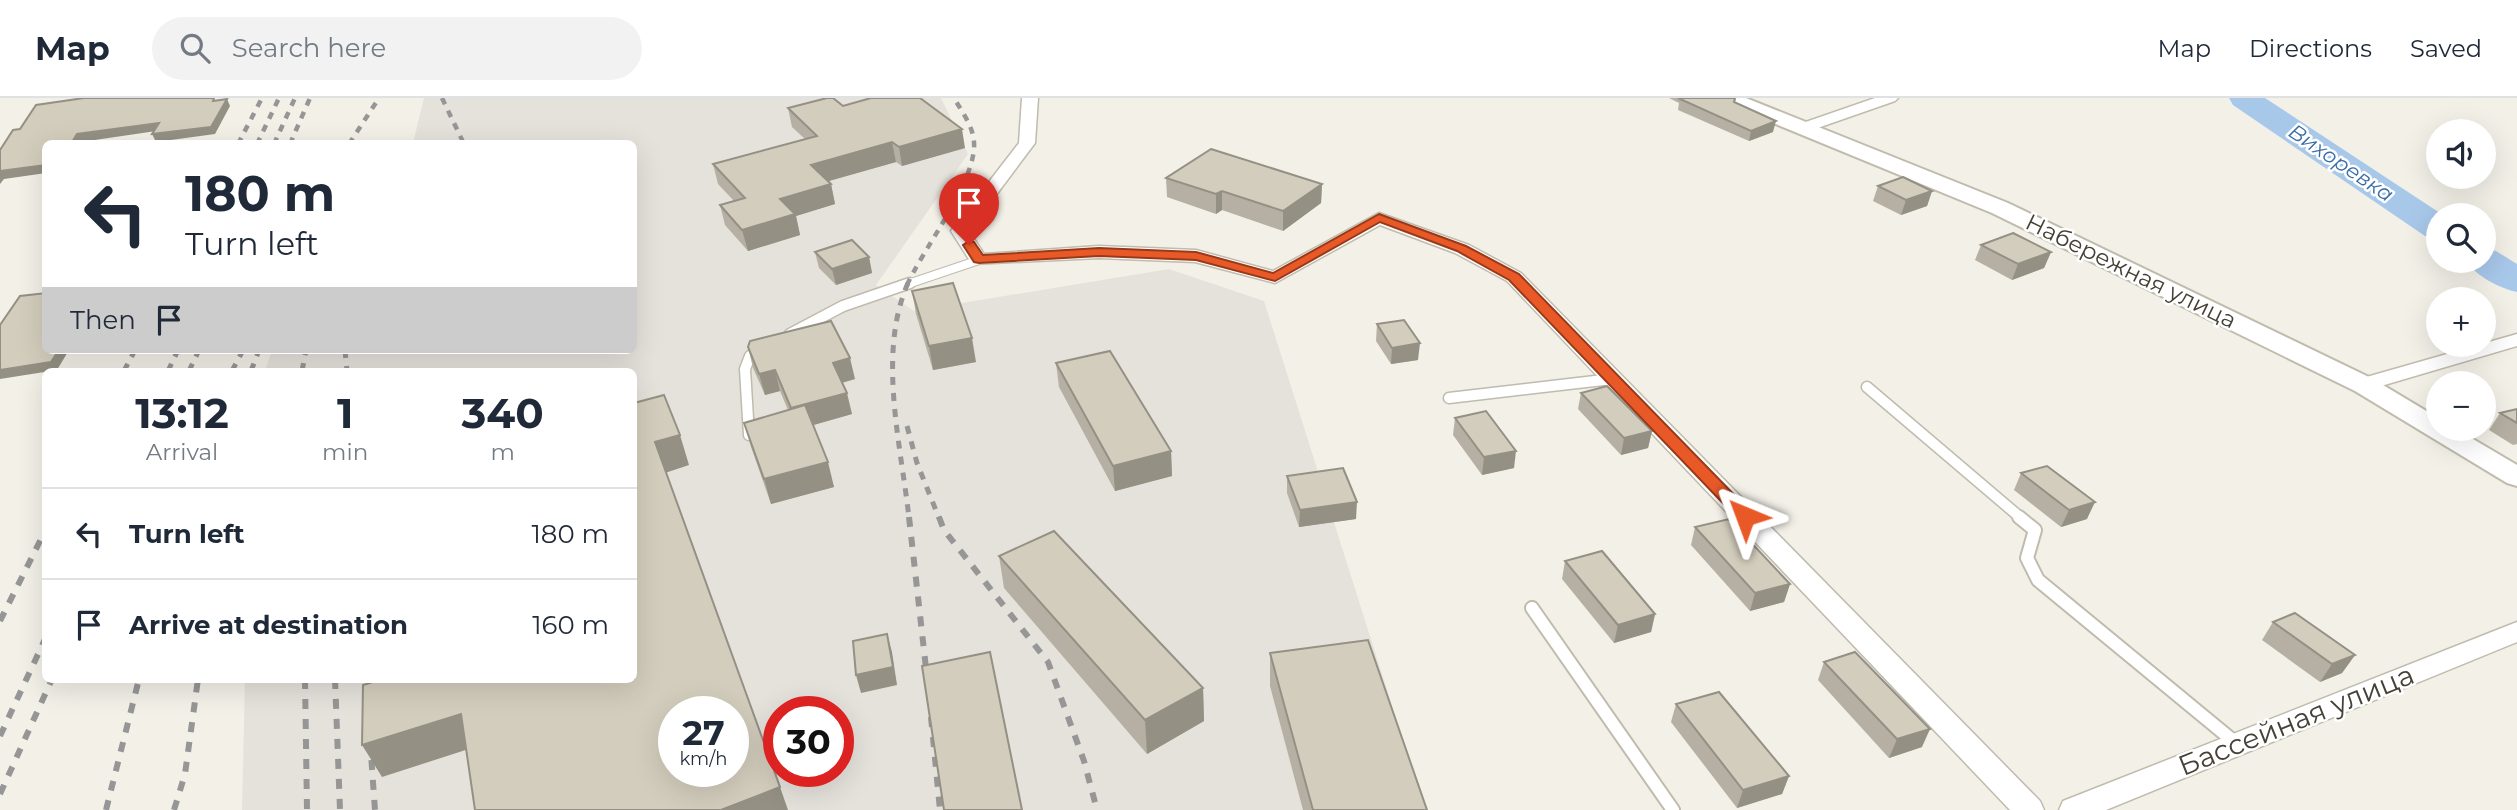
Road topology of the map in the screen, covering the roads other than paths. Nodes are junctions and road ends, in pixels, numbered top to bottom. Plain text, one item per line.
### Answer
1 (1030, 98) edge
2 (1729, 98) edge
3 (1891, 98) edge
4 (1803, 128) junction
5 (979, 260) junction
6 (785, 337) edge
7 (2517, 340) edge
8 (773, 343) edge
9 (1612, 379) junction
10 (2364, 385) junction
11 (1867, 387) dead end
12 (1449, 398) dead end
13 (750, 440) edge
14 (2517, 477) edge
15 (1532, 608) dead end
16 (2517, 631) edge
17 (2237, 744) junction
18 (1673, 810) edge
19 (2029, 810) edge
20 (2074, 810) edge

1 - 5 street
2 - 4 street, Набережная улица
3 - 4 street
4 - 10 street, Набережная улица
5 - 6 lane
5 - 9 street
7 - 10 street
8 - 13 lane
9 - 12 lane
9 - 19 street
10 - 14 street, Набережная улица
11 - 17 lane
15 - 18 lane
16 - 17 street, Бассейная улица
17 - 20 street, Бассейная улица

